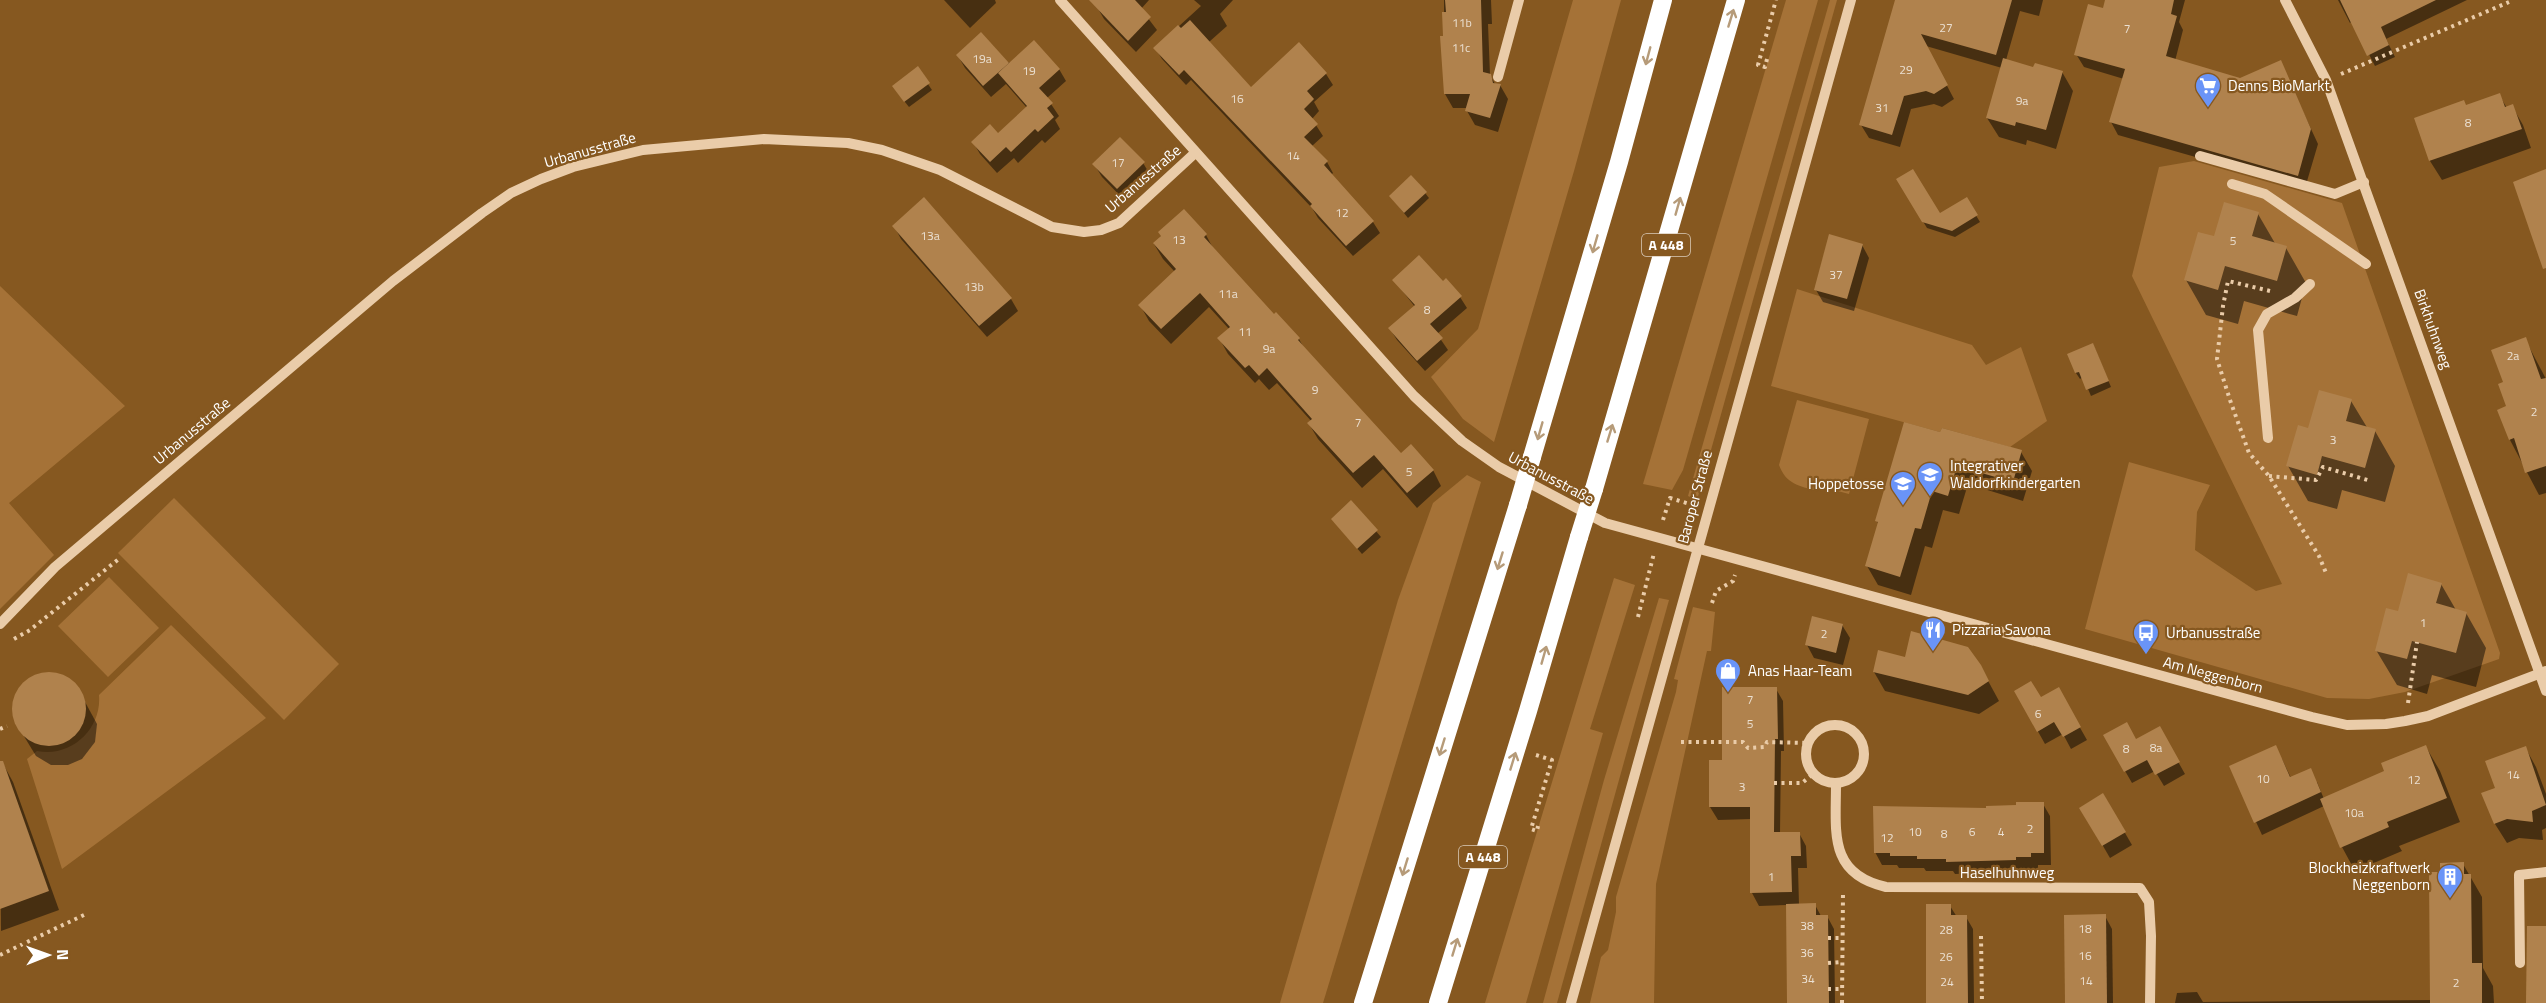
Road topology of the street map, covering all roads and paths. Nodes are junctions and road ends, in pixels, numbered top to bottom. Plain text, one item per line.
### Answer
1 (1060, 0) edge
2 (1519, 0) edge
3 (1663, 0) edge
4 (1736, 0) edge
5 (1776, 0) edge
6 (1851, 0) edge
7 (2285, 0) edge
8 (2508, 2) dead end
9 (1767, 59) dead end
10 (1498, 77) dead end
11 (2326, 80) junction
12 (1195, 153) junction
13 (2200, 156) dead end
14 (2364, 182) junction
15 (2232, 184) dead end
16 (2366, 264) dead end
17 (2228, 281) dead end
18 (2310, 284) dead end
19 (2295, 298) junction
20 (2268, 438) dead end
21 (2269, 476) dead end
22 (2371, 481) dead end
23 (1696, 550) junction
24 (120, 558) dead end
25 (1739, 561) junction
26 (1646, 584) dead end
27 (1712, 603) dead end
28 (1638, 616) dead end
29 (0, 624) edge
30 (10, 641) dead end
31 (2417, 642) dead end
32 (2543, 673) edge
33 (2546, 691) edge
34 (2405, 721) junction
35 (7, 726) dead end
36 (0, 729) edge
37 (1681, 742) dead end
38 (1808, 743) junction
39 (1516, 749) junction
40 (1813, 774) junction
41 (1774, 783) dead end
42 (1836, 784) junction
43 (1538, 826) dead end
44 (2546, 872) edge
45 (1843, 892) dead end
46 (86, 914) dead end
47 (1981, 936) dead end
48 (1828, 938) dead end
49 (1842, 938) junction
50 (0, 955) edge
51 (1842, 962) junction
52 (1828, 963) dead end
53 (2520, 963) dead end
54 (1828, 989) dead end
55 (1842, 990) junction
56 (1363, 1003) edge
57 (1438, 1003) edge
58 (1571, 1003) edge
59 (1842, 1003) edge
60 (1982, 1003) edge
61 (2150, 1003) edge

1 - 12 street, Urbanusstraße
2 - 10 street
3 -> 56 highway, bridge
39 -> 4 highway, A 448, bridge
5 - 9 path
6 - 23 street, Baroper Straße
7 - 11 street, Birkhuhnweg
8 - 11 path
11 - 14 street, Birkhuhnweg
12 - 23 street, Urbanusstraße
12 - 29 street, Urbanusstraße
13 - 14 street
14 - 32 street, Birkhuhnweg
15 - 16 street
17 - 19 path
18 - 19 street
19 - 20 street
21 - 22 path
23 - 25 street, Am Neggenborn
23 - 58 street, Baroper Straße
24 - 30 path
25 - 27 path
25 - 34 street, Am Neggenborn
26 - 28 path
31 - 34 path
32 - 33 street, Birkhuhnweg
32 - 34 street, Am Neggenborn
35 - 36 path
37 - 38 path
38 - 40 street
38 - 42 street
39 - 43 path
57 -> 39 highway, A 448
40 - 41 path
40 - 42 street
42 - 61 street, Haselhuhnweg
44 - 53 street
45 - 49 path
46 - 50 path
47 - 60 path
48 - 49 path
49 - 51 path
51 - 52 path
51 - 55 path
54 - 55 path
55 - 59 path

